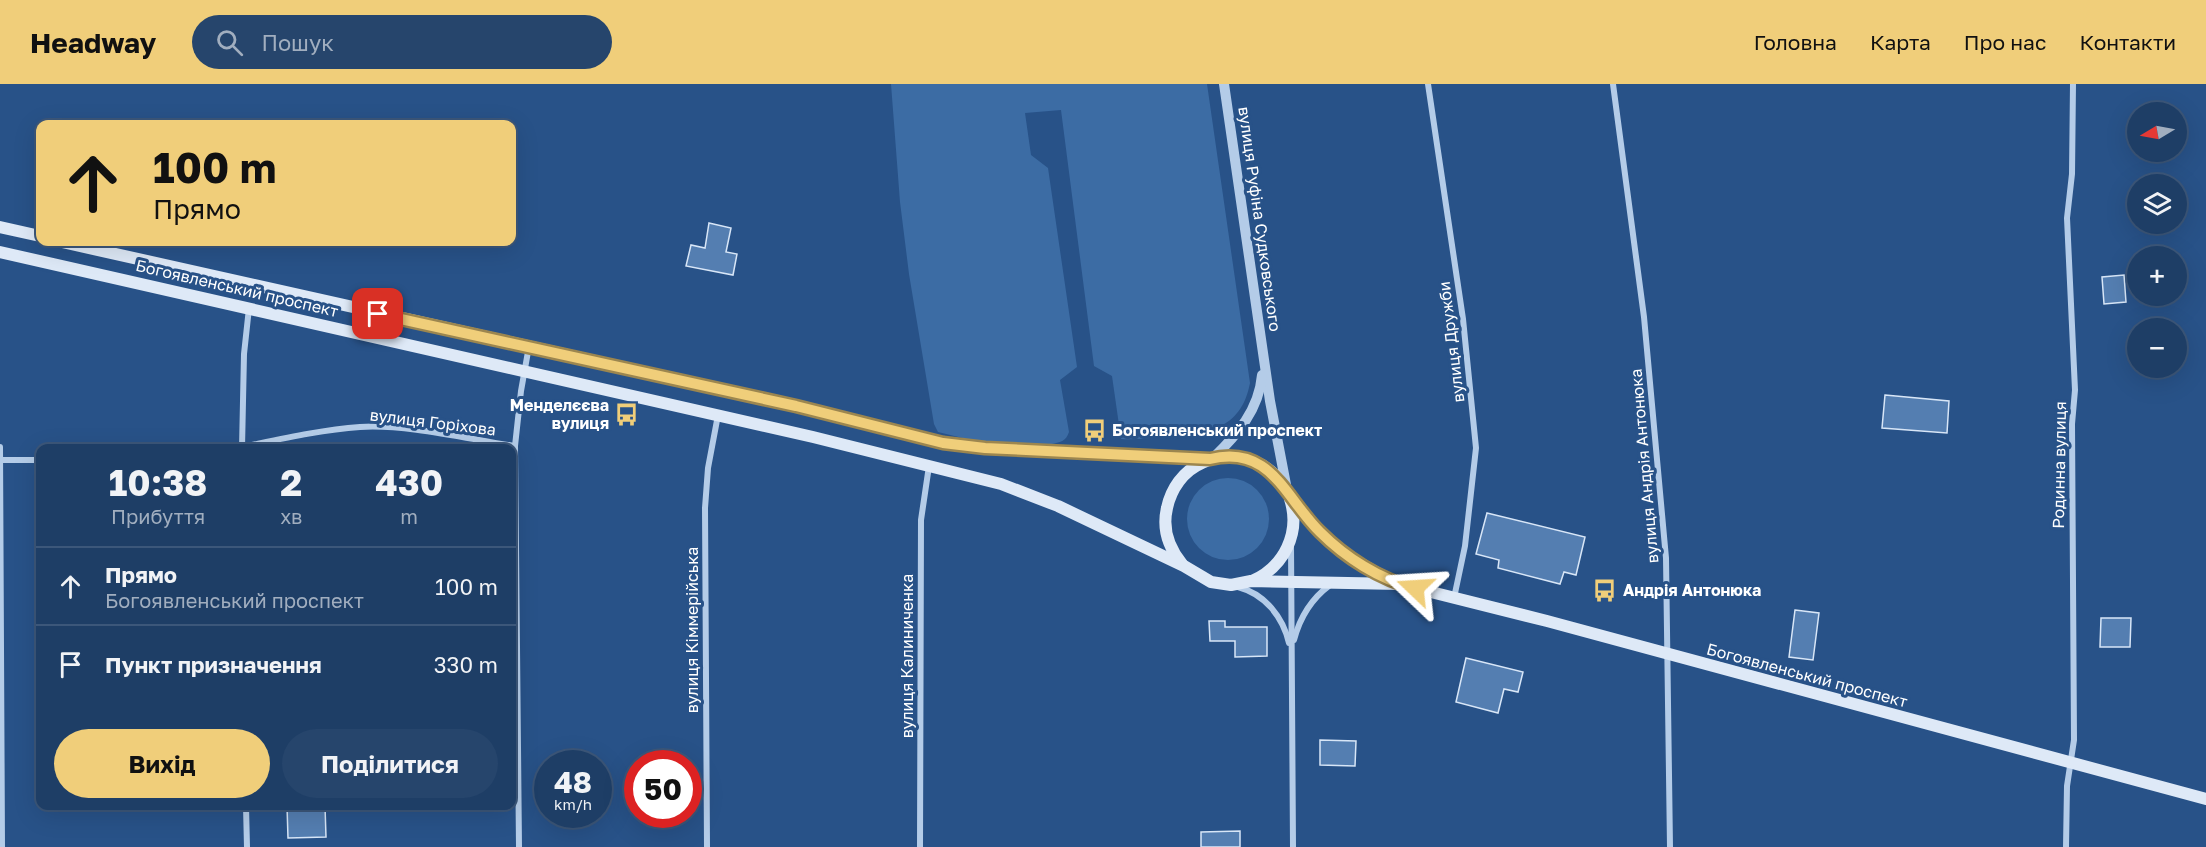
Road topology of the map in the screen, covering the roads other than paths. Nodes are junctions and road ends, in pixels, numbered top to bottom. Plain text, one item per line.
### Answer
1 (1224, 84) edge
2 (1428, 84) edge
3 (1613, 84) edge
4 (2073, 84) edge
5 (0, 227) edge
6 (36, 236) edge
7 (79, 246) edge
8 (0, 252) edge
9 (249, 308) junction
10 (529, 346) junction
11 (1264, 359) junction
12 (524, 370) junction
13 (718, 415) junction
14 (242, 444) edge
15 (261, 444) edge
16 (502, 444) edge
17 (515, 444) edge
18 (0, 447) edge
19 (1212, 459) junction
20 (1, 460) edge
21 (36, 460) edge
22 (929, 465) junction
23 (1289, 495) junction
24 (1291, 539) junction
25 (516, 546) edge
26 (1184, 566) junction
27 (1251, 581) junction
28 (1292, 583) junction
29 (1331, 584) junction
30 (1232, 585) junction
31 (1400, 585) junction
32 (1454, 598) junction
33 (1668, 654) junction
34 (1291, 655) junction
35 (2071, 763) junction
36 (2206, 799) edge
37 (246, 810) edge
38 (2, 847) edge
39 (247, 847) edge
40 (519, 847) edge
41 (707, 847) edge
42 (920, 847) edge
43 (1293, 847) edge
44 (1670, 847) edge
45 (2066, 847) edge

1 - 11 street, вулиця Руфіна Судковського
2 - 32 street, вулиця Дружби
3 - 33 street, вулиця Андрія Антонюка
4 - 35 street, Родинна вулиця
5 - 6 main road
7 - 10 main road, Богоявленський проспект
8 - 9 main road, Богоявленський проспект
9 - 12 main road, Богоявленський проспект
9 - 14 street
10 - 12 street
10 - 19 main road, Богоявленський проспект
11 - 19 street, вулиця Руфіна Судковського
11 - 23 street, вулиця Руфіна Судковського
12 - 13 main road, Богоявленський проспект
12 - 17 street
13 - 22 main road, Богоявленський проспект
13 - 41 street, вулиця Кіммерійська
15 - 16 street, вулиця Горіхова
18 - 20 street
19 - 23 main road, Богоявленський проспект
19 - 26 main road
20 - 21 street
20 - 38 street
22 - 26 main road, Богоявленський проспект
22 - 42 street, вулиця Калиниченка
23 - 24 main road, вулиця Руфіна Судковського
23 - 31 main road, Богоявленський проспект
24 - 27 main road
24 - 28 street, вулиця Руфіна Судковського
25 - 40 street
26 - 30 main road, Богоявленський проспект
27 - 28 main road, Богоявленський проспект
27 - 30 main road, Богоявленський проспект
28 - 29 main road, Богоявленський проспект
28 - 34 street, вулиця Руфіна Судковського
29 - 31 main road, Богоявленський проспект
29 - 34 street, вулиця Руфіна Судковського
30 - 34 street, вулиця Руфіна Судковського
31 - 32 main road, Богоявленський проспект
32 - 33 main road, Богоявленський проспект
33 - 35 main road, Богоявленський проспект
33 - 44 street, вулиця Андрія Антонюка
34 - 43 street, вулиця Руфіна Судковського
35 - 36 main road, Богоявленський проспект
35 - 45 street, Родинна вулиця
37 - 39 street

